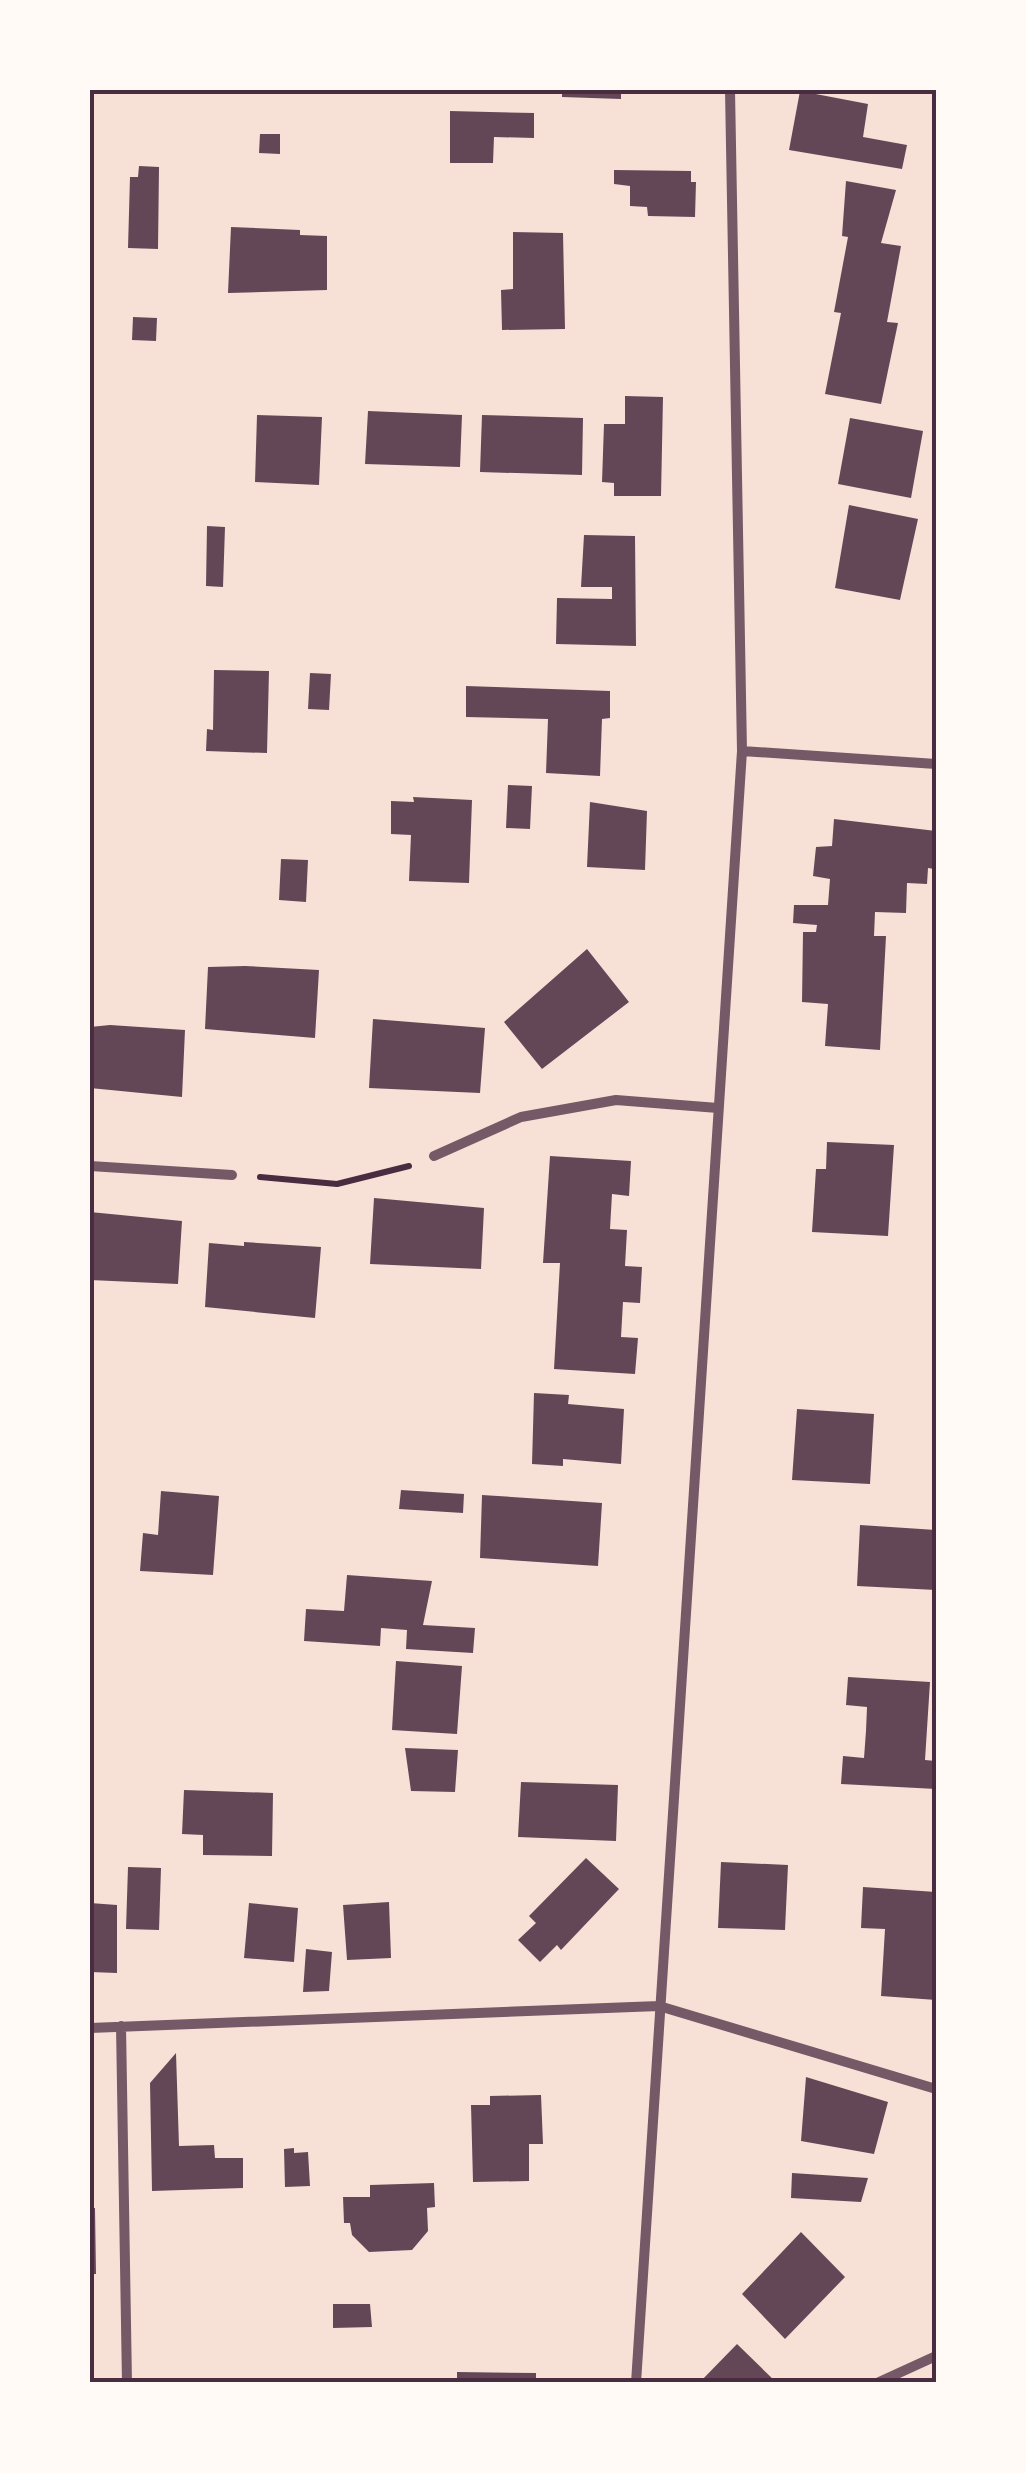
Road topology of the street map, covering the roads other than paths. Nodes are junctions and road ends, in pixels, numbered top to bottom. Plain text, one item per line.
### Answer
1 (730, 90) edge
2 (742, 751) junction
3 (936, 764) edge
4 (718, 1108) junction
5 (434, 1156) road end
6 (90, 1166) edge
7 (232, 1175) road end
8 (659, 2006) junction
9 (122, 2026) junction
10 (90, 2028) edge
11 (936, 2089) edge
12 (936, 2356) edge
13 (127, 2383) edge
14 (636, 2383) edge
15 (877, 2383) edge

1 - 2 street
2 - 3 street
2 - 4 street
4 - 5 street
4 - 8 street
6 - 7 street
8 - 9 street
8 - 11 street
8 - 14 street
9 - 10 street
9 - 13 street
12 - 15 street

